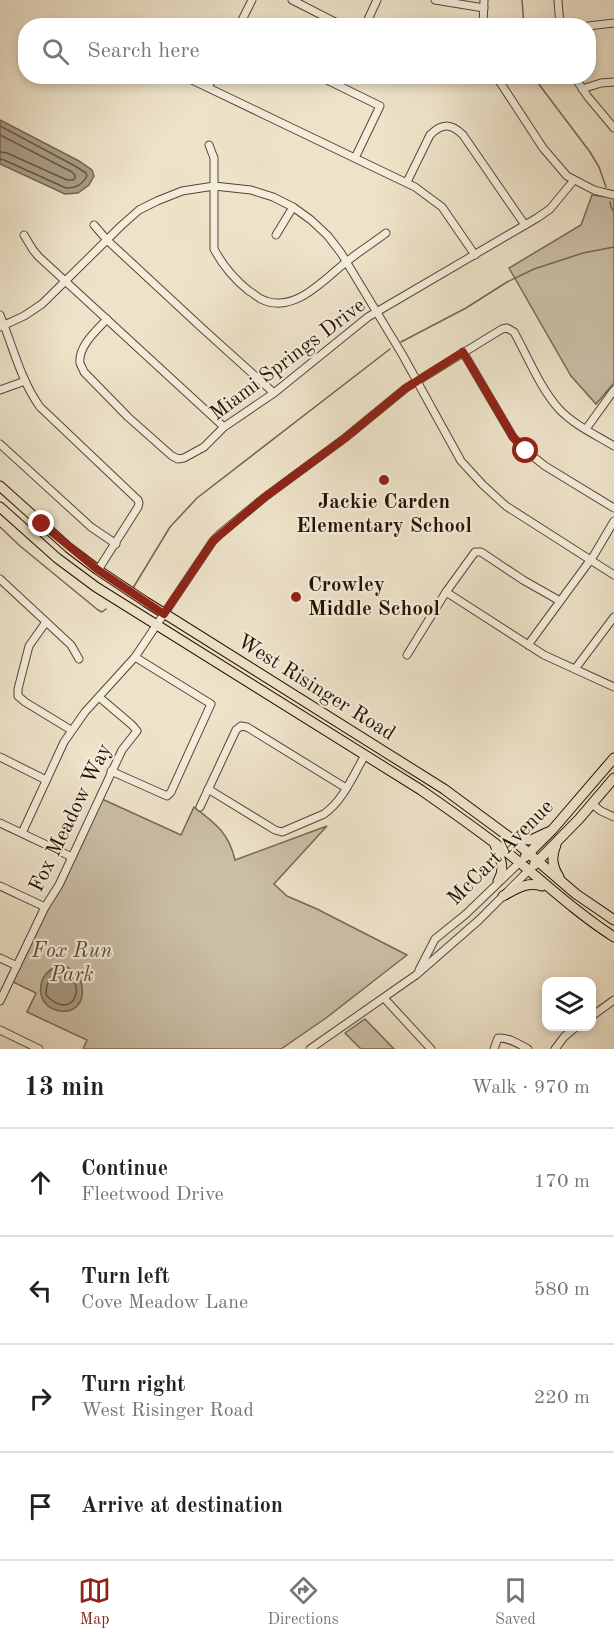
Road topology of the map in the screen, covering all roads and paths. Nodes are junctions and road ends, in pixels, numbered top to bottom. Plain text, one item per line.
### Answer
1 (252, 0) edge
2 (292, 0) edge
3 (377, 0) edge
4 (435, 0) edge
5 (558, 0) edge
6 (484, 4) edge
7 (243, 18) edge
8 (327, 18) edge
9 (369, 18) edge
10 (559, 18) edge
11 (614, 23) edge
12 (596, 25) edge
13 (614, 82) edge
14 (201, 84) edge
15 (210, 84) edge
16 (335, 84) edge
17 (501, 84) edge
18 (579, 84) edge
19 (208, 87) junction
20 (582, 89) junction
21 (614, 128) edge
22 (209, 145) dead end
23 (355, 158) junction
24 (574, 180) junction
25 (407, 182) junction
26 (214, 186) junction
27 (614, 195) edge
28 (293, 207) junction
29 (94, 225) dead end
30 (525, 225) junction
31 (386, 233) dead end
32 (24, 235) dead end
33 (276, 235) dead end
34 (107, 240) junction
35 (475, 255) junction
36 (346, 262) junction
37 (66, 280) junction
38 (377, 312) junction
39 (0, 315) edge
40 (107, 319) junction
41 (2, 326) edge
42 (463, 352) junction
43 (417, 380) junction
44 (25, 381) junction
45 (0, 390) edge
46 (614, 390) edge
47 (274, 393) junction
48 (224, 427) junction
49 (586, 429) junction
50 (0, 444) edge
51 (614, 446) edge
52 (0, 486) edge
53 (0, 507) edge
54 (614, 508) edge
55 (614, 521) edge
56 (116, 544) junction
57 (590, 560) junction
58 (98, 570) junction
59 (614, 575) edge
60 (0, 579) edge
61 (6, 585) junction
62 (0, 591) edge
63 (446, 592) junction
64 (560, 601) junction
65 (164, 614) junction
66 (614, 617) edge
67 (46, 622) junction
68 (156, 625) junction
69 (528, 645) junction
70 (407, 655) dead end
71 (135, 657) junction
72 (79, 659) dead end
73 (575, 669) junction
74 (614, 687) edge
75 (99, 697) junction
76 (71, 730) junction
77 (372, 745) junction
78 (365, 755) junction
79 (0, 757) edge
80 (614, 758) edge
81 (111, 771) junction
82 (614, 778) edge
83 (46, 780) junction
84 (346, 788) junction
85 (208, 789) junction
86 (592, 804) junction
87 (200, 807) dead end
88 (614, 818) edge
89 (0, 823) edge
90 (553, 830) junction
91 (22, 833) junction
92 (512, 839) junction
93 (557, 842) junction
94 (494, 843) junction
95 (529, 854) junction
96 (72, 857) junction
97 (538, 861) junction
98 (519, 863) junction
99 (528, 871) junction
100 (498, 881) junction
101 (564, 884) junction
102 (0, 886) edge
103 (548, 888) junction
104 (502, 896) junction
105 (45, 907) junction
106 (614, 920) edge
107 (614, 937) edge
108 (0, 958) edge
109 (17, 966) junction
110 (416, 975) junction
111 (384, 998) junction
112 (614, 999) edge
113 (0, 1001) edge
114 (596, 1012) edge
115 (0, 1030) edge
116 (571, 1031) edge
117 (313, 1048) edge
118 (39, 1049) edge
119 (431, 1049) edge
120 (494, 1049) edge
121 (528, 1049) edge
122 (555, 1049) edge

1 - 7 street
2 - 8 street
3 - 9 street
4 - 6 street
5 - 10 street
11 - 12 street
13 - 20 street
14 - 19 street
15 - 19 street
16 - 23 street
17 - 24 street
18 - 20 street
19 - 23 street
20 - 21 street
22 - 26 street
23 - 25 street
24 - 27 street
24 - 30 street, Miami Springs Drive
25 - 30 street
25 - 35 street
26 - 28 street
26 - 34 street
26 - 36 street
28 - 33 street
28 - 36 street
29 - 34 street
30 - 35 street, Miami Springs Drive
31 - 36 street
32 - 37 street
34 - 37 street
34 - 47 street
35 - 38 street, Miami Springs Drive
36 - 38 street
37 - 40 street
37 - 41 street
38 - 43 street
38 - 47 street, Miami Springs Drive
39 - 41 street
40 - 48 street
40 - 48 street, Miami Springs Drive
41 - 44 street
42 - 43 street
42 - 49 street
42 - 54 street
43 - 57 street
43 - 65 street
44 - 45 street
44 - 56 street
46 - 49 street
47 - 48 street, Miami Springs Drive
49 - 51 street
50 - 56 street
52 - 58 main road, West Risinger Road
53 - 68 main road, West Risinger Road
55 - 57 street
56 - 58 street
57 - 59 street
57 - 64 street
58 - 65 main road, West Risinger Road
60 - 61 street
61 - 62 street
61 - 67 street
63 - 64 street
63 - 69 street
63 - 70 street
64 - 69 street
65 - 68 street
65 - 77 main road, West Risinger Road
66 - 73 street
67 - 72 street
67 - 76 street
68 - 71 street
68 - 78 main road, West Risinger Road
69 - 73 street
71 - 75 street
71 - 81 street
73 - 74 street
75 - 76 street
75 - 81 street, Fox Meadow Way
76 - 83 street
77 - 78 main road
77 - 92 main road, West Risinger Road
78 - 84 street
78 - 94 main road, West Risinger Road
79 - 83 street
80 - 90 main road, McCart Avenue
81 - 96 street, Fox Meadow Way
82 - 86 main road, McCart Avenue
83 - 91 street
84 - 85 street
84 - 85 street
85 - 87 street
86 - 88 street
86 - 93 main road, McCart Avenue
89 - 91 street
90 - 92 main road
90 - 95 main road, McCart Avenue
91 - 96 street
92 - 95 main road, West Risinger Road
93 - 97 main road, McCart Avenue
93 - 101 main road
94 - 98 main road, West Risinger Road
94 - 100 main road
95 - 97 main road, West Risinger Road
95 - 98 main road, McCart Avenue
96 - 105 street, Fox Meadow Way
97 - 99 main road, McCart Avenue
97 - 101 main road, West Risinger Road
98 - 99 main road, West Risinger Road
98 - 100 street, McCart Avenue
99 - 103 main road, West Risinger Road
99 - 104 street, McCart Avenue
100 - 110 street, McCart Avenue
101 - 106 main road, West Risinger Road
102 - 105 street
103 - 104 main road
103 - 107 main road, West Risinger Road
104 - 110 street, McCart Avenue
105 - 109 street, Fox Meadow Way
108 - 109 street
109 - 113 street, Fox Meadow Way
110 - 111 street, McCart Avenue
111 - 117 street, McCart Avenue
111 - 119 street
112 - 114 street
115 - 118 street
116 - 122 street
120 - 121 street

